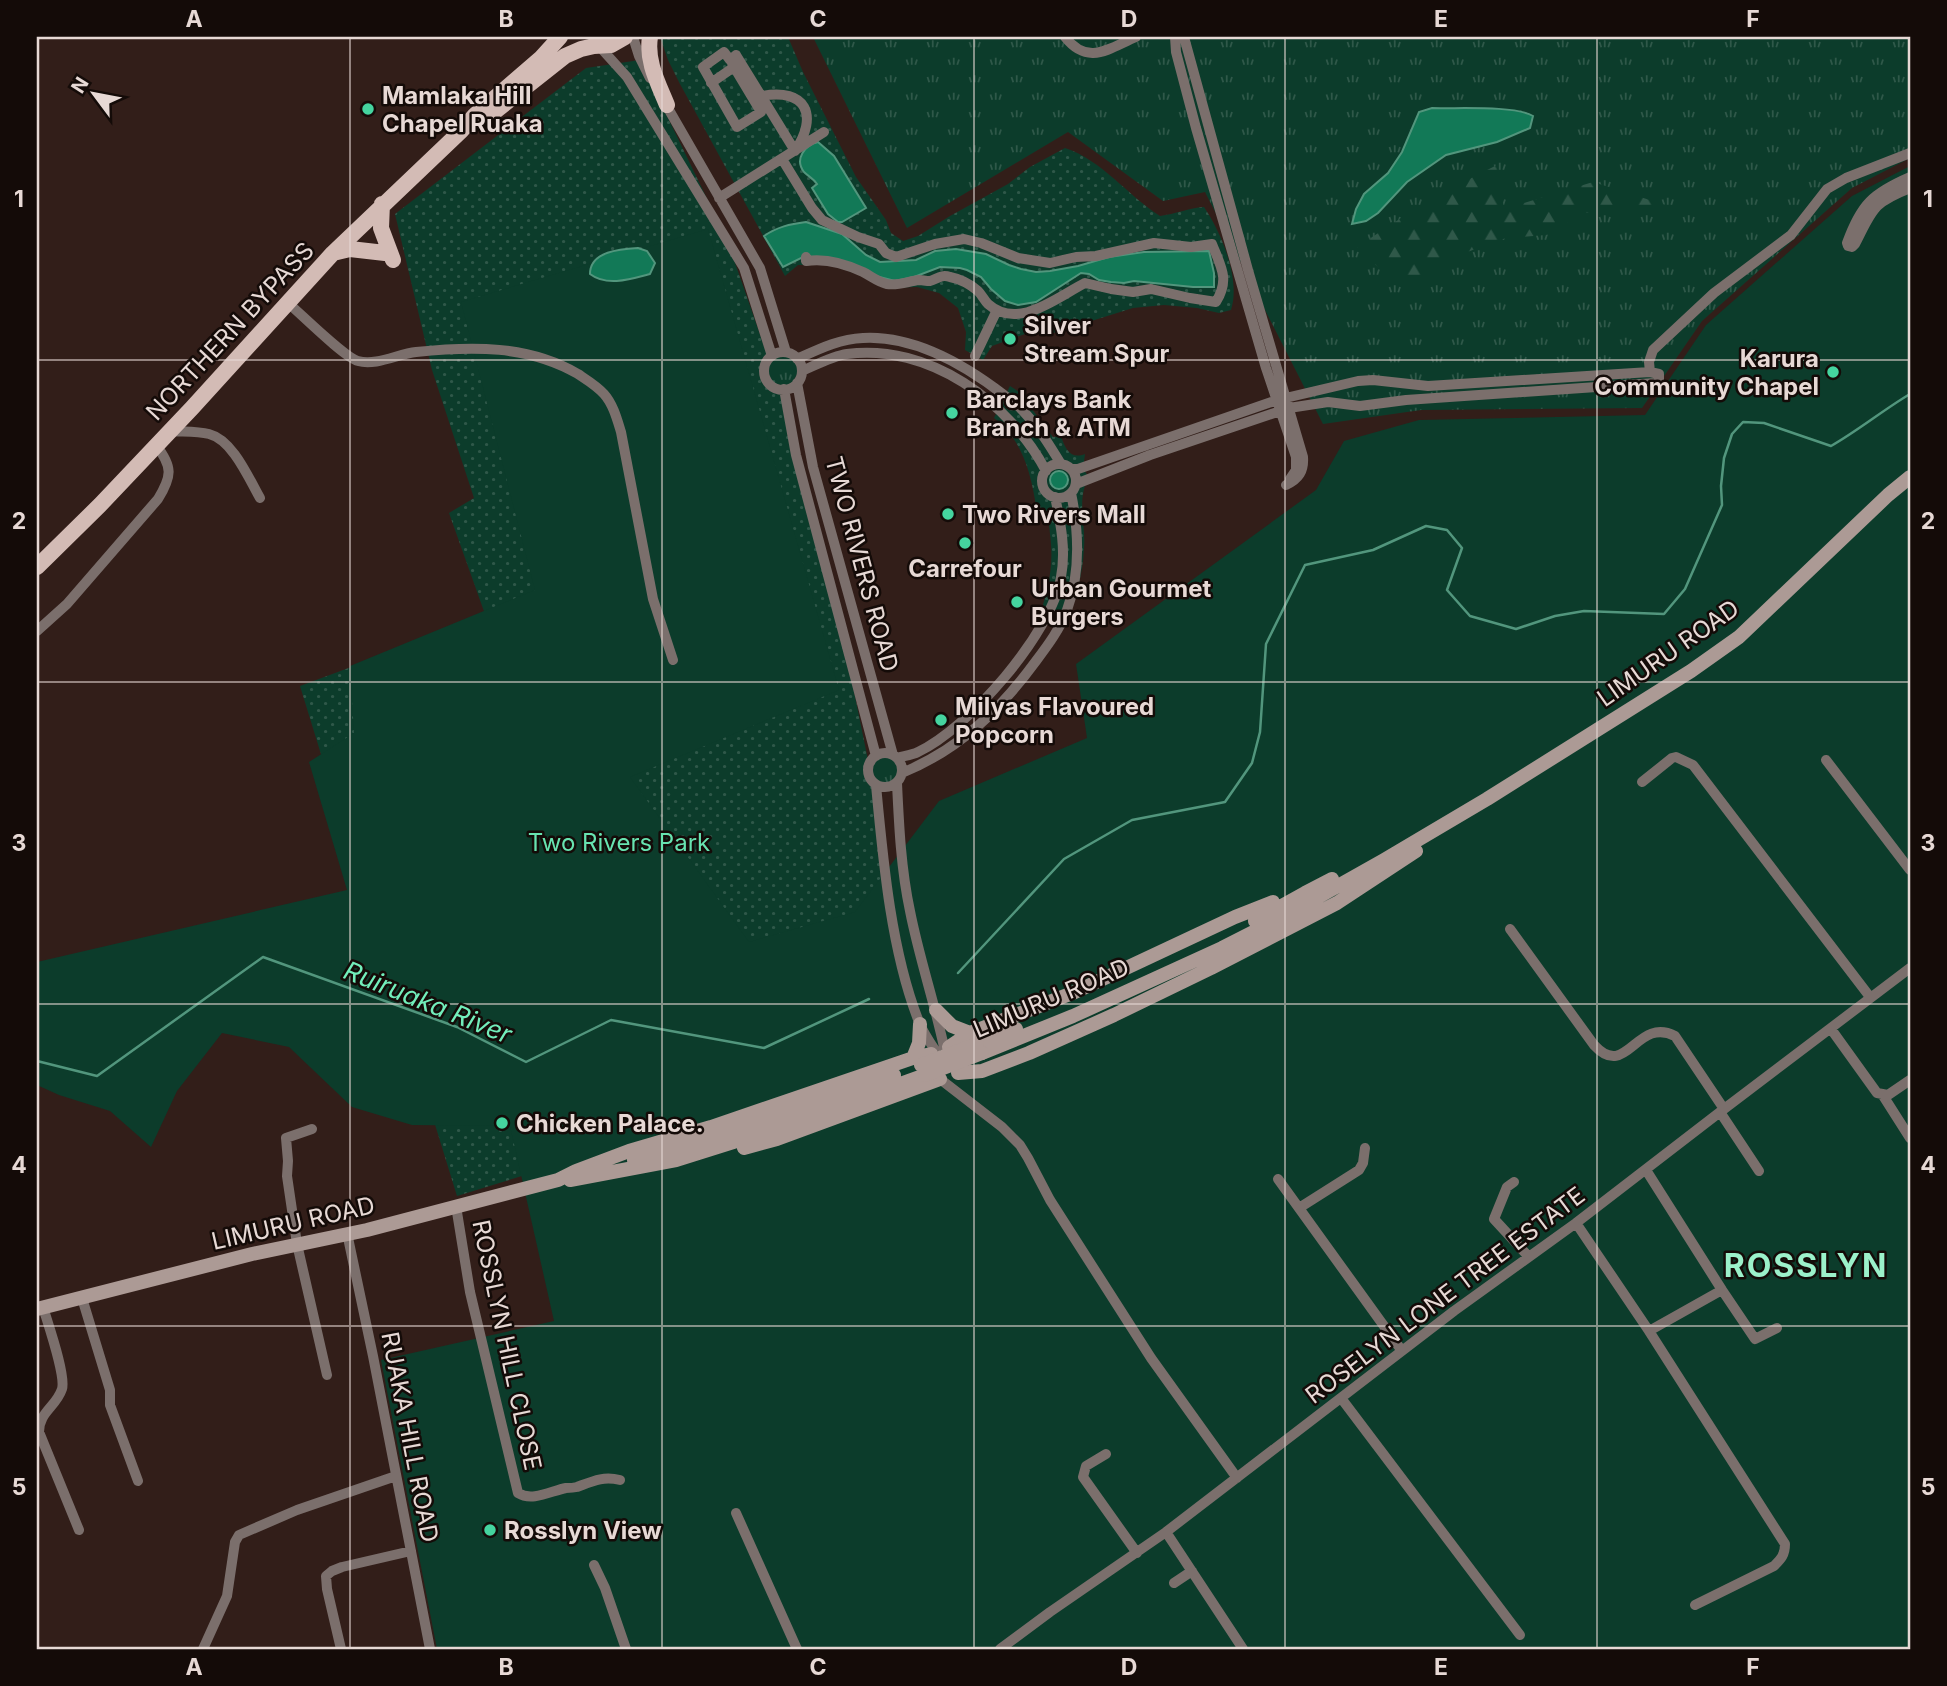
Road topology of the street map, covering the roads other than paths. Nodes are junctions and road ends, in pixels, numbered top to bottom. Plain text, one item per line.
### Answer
1 (560, 37) edge
2 (625, 37) edge
3 (633, 37) edge
4 (650, 37) edge
5 (1065, 37) edge
6 (1136, 37) edge
7 (1175, 37) edge
8 (1184, 37) edge
9 (592, 43) edge
10 (732, 63) junction
11 (711, 83) junction
12 (654, 84) junction
13 (638, 95) junction
14 (762, 96) junction
15 (667, 105) junction
16 (461, 131) junction
17 (824, 132) dead end
18 (795, 150) junction
19 (1910, 153) edge
20 (782, 159) junction
21 (1910, 177) edge
22 (1910, 188) edge
23 (718, 196) junction
24 (704, 202) junction
25 (382, 204) junction
26 (811, 207) junction
27 (811, 223) dead end
28 (333, 253) junction
29 (806, 257) dead end
30 (288, 303) junction
31 (997, 310) junction
32 (786, 352) junction
33 (772, 356) junction
34 (975, 356) dead end
35 (797, 359) junction
36 (802, 371) junction
37 (1650, 372) junction
38 (797, 383) junction
39 (783, 389) junction
40 (1283, 404) junction
41 (169, 431) junction
42 (156, 445) junction
43 (1066, 467) junction
44 (1046, 471) junction
45 (1910, 477) edge
46 (1073, 489) junction
47 (260, 498) dead end
48 (1055, 498) junction
49 (37, 567) edge
50 (37, 631) edge
51 (673, 660) dead end
52 (868, 668) junction
53 (854, 673) junction
54 (877, 756) junction
55 (895, 757) junction
56 (1826, 760) dead end
57 (900, 778) junction
58 (1642, 782) dead end
59 (876, 785) junction
60 (1498, 791) junction
61 (1425, 834) junction
62 (1910, 870) edge
63 (1510, 929) dead end
64 (1910, 968) edge
65 (1870, 997) junction
66 (934, 1003) junction
67 (914, 1004) junction
68 (920, 1024) junction
69 (1831, 1029) junction
70 (976, 1043) junction
71 (931, 1057) junction
72 (958, 1073) junction
73 (940, 1079) junction
74 (1910, 1080) edge
75 (1882, 1094) junction
76 (1722, 1110) junction
77 (312, 1129) dead end
78 (1910, 1138) edge
79 (1365, 1148) dead end
80 (676, 1160) junction
81 (1646, 1170) junction
82 (1759, 1171) dead end
83 (562, 1179) junction
84 (1278, 1179) dead end
85 (1514, 1182) dead end
86 (456, 1206) junction
87 (1299, 1208) junction
88 (1576, 1223) junction
89 (347, 1234) junction
90 (297, 1244) junction
91 (1529, 1257) junction
92 (1722, 1290) junction
93 (82, 1298) junction
94 (40, 1308) edge
95 (1777, 1328) dead end
96 (1649, 1331) junction
97 (1402, 1351) junction
98 (327, 1375) dead end
99 (1341, 1398) junction
100 (1106, 1454) dead end
101 (397, 1476) junction
102 (1237, 1478) junction
103 (620, 1480) dead end
104 (138, 1481) dead end
105 (736, 1513) dead end
106 (79, 1530) dead end
107 (1166, 1532) junction
108 (411, 1551) junction
109 (1137, 1553) junction
110 (594, 1565) dead end
111 (1192, 1571) junction
112 (1174, 1583) dead end
113 (1695, 1605) dead end
114 (1520, 1635) dead end
115 (1004, 1648) edge
116 (203, 1649) edge
117 (341, 1649) edge
118 (430, 1649) edge
119 (626, 1649) edge
120 (797, 1649) edge
121 (1243, 1649) edge

1 - 16 main road, NORTHERN BYPASS
2 - 9 main road, NORTHERN BYPASS
3 - 12 street
4 - 15 main road
5 - 6 street
7 - 40 street
8 - 40 street
9 - 13 street
9 - 16 main road, NORTHERN BYPASS
10 - 11 street
10 - 11 street
10 - 11 street
10 - 14 street
12 - 13 street
12 - 15 street
13 - 24 street
14 - 18 street
14 - 18 street
15 - 23 street
16 - 25 main road, NORTHERN BYPASS
17 - 18 street
18 - 20 street
19 - 37 street
20 - 23 street
20 - 26 street
21 - 22 street
23 - 24 street
23 - 32 street
24 - 33 street
25 - 28 main road, NORTHERN BYPASS
25 - 28 main road
26 - 27 street
26 - 31 street
28 - 30 main road, NORTHERN BYPASS
29 - 31 street
30 - 41 main road, NORTHERN BYPASS
30 - 51 street
31 - 34 street
32 - 33 street
32 - 35 street
33 - 39 street
35 - 36 street
35 - 43 street
36 - 38 street
36 - 44 street
37 - 40 street
37 - 40 street
38 - 39 street
38 - 52 street, TWO RIVERS ROAD
39 - 53 street, TWO RIVERS ROAD
40 - 40 street
40 - 43 street
40 - 46 street
41 - 42 main road, NORTHERN BYPASS
41 - 47 street
42 - 49 main road, NORTHERN BYPASS
42 - 50 street
43 - 44 street
43 - 46 street
44 - 48 street
45 - 60 main road, LIMURU ROAD
46 - 48 street
46 - 57 street
48 - 55 street
52 - 53 street
52 - 55 street, TWO RIVERS ROAD
53 - 54 street, TWO RIVERS ROAD
54 - 55 street
54 - 59 street
55 - 57 street
56 - 62 street
57 - 59 street
57 - 66 street
58 - 65 street
59 - 67 street
60 - 61 main road, LIMURU ROAD
60 - 72 main road, LIMURU ROAD
61 - 70 main road, LIMURU ROAD
61 - 70 main road, LIMURU ROAD
63 - 76 street
64 - 65 street, ROSELYN LONE TREE ESTATE
65 - 69 street, ROSELYN LONE TREE ESTATE
66 - 67 street
66 - 70 main road
66 - 71 street
67 - 68 street
68 - 71 street
68 - 71 main road
69 - 75 street
69 - 76 street, ROSELYN LONE TREE ESTATE
70 - 71 main road, LIMURU ROAD, bridge
70 - 71 main road, LIMURU ROAD
71 - 72 main road
71 - 73 main road
71 - 80 main road, LIMURU ROAD
71 - 83 main road, LIMURU ROAD
72 - 73 main road
73 - 80 main road, LIMURU ROAD
73 - 102 street
74 - 75 street
75 - 78 street
76 - 81 street, ROSELYN LONE TREE ESTATE
76 - 82 street
77 - 90 street
79 - 87 street
80 - 83 main road, LIMURU ROAD
81 - 88 street, ROSELYN LONE TREE ESTATE
81 - 92 street
83 - 86 main road, LIMURU ROAD
84 - 87 street
85 - 91 street
86 - 89 main road, LIMURU ROAD
86 - 103 street, ROSSLYN HILL CLOSE
87 - 97 street
88 - 91 street, ROSELYN LONE TREE ESTATE
88 - 96 street
89 - 90 main road, LIMURU ROAD
89 - 101 street, RUAKA HILL ROAD
90 - 93 main road, LIMURU ROAD
90 - 98 street
91 - 97 street, ROSELYN LONE TREE ESTATE
92 - 95 street
92 - 96 street
93 - 94 main road, LIMURU ROAD
93 - 104 street
94 - 106 street
96 - 113 street
97 - 99 street, ROSELYN LONE TREE ESTATE
99 - 102 street, ROSELYN LONE TREE ESTATE
99 - 114 street
100 - 109 street
101 - 108 street, RUAKA HILL ROAD
101 - 116 street
102 - 107 street, ROSELYN LONE TREE ESTATE
105 - 120 street
107 - 109 street, ROSELYN LONE TREE ESTATE
107 - 111 street
108 - 117 street
108 - 118 street, RUAKA HILL ROAD
109 - 115 street, ROSELYN LONE TREE ESTATE
110 - 119 street
111 - 112 street
111 - 121 street

